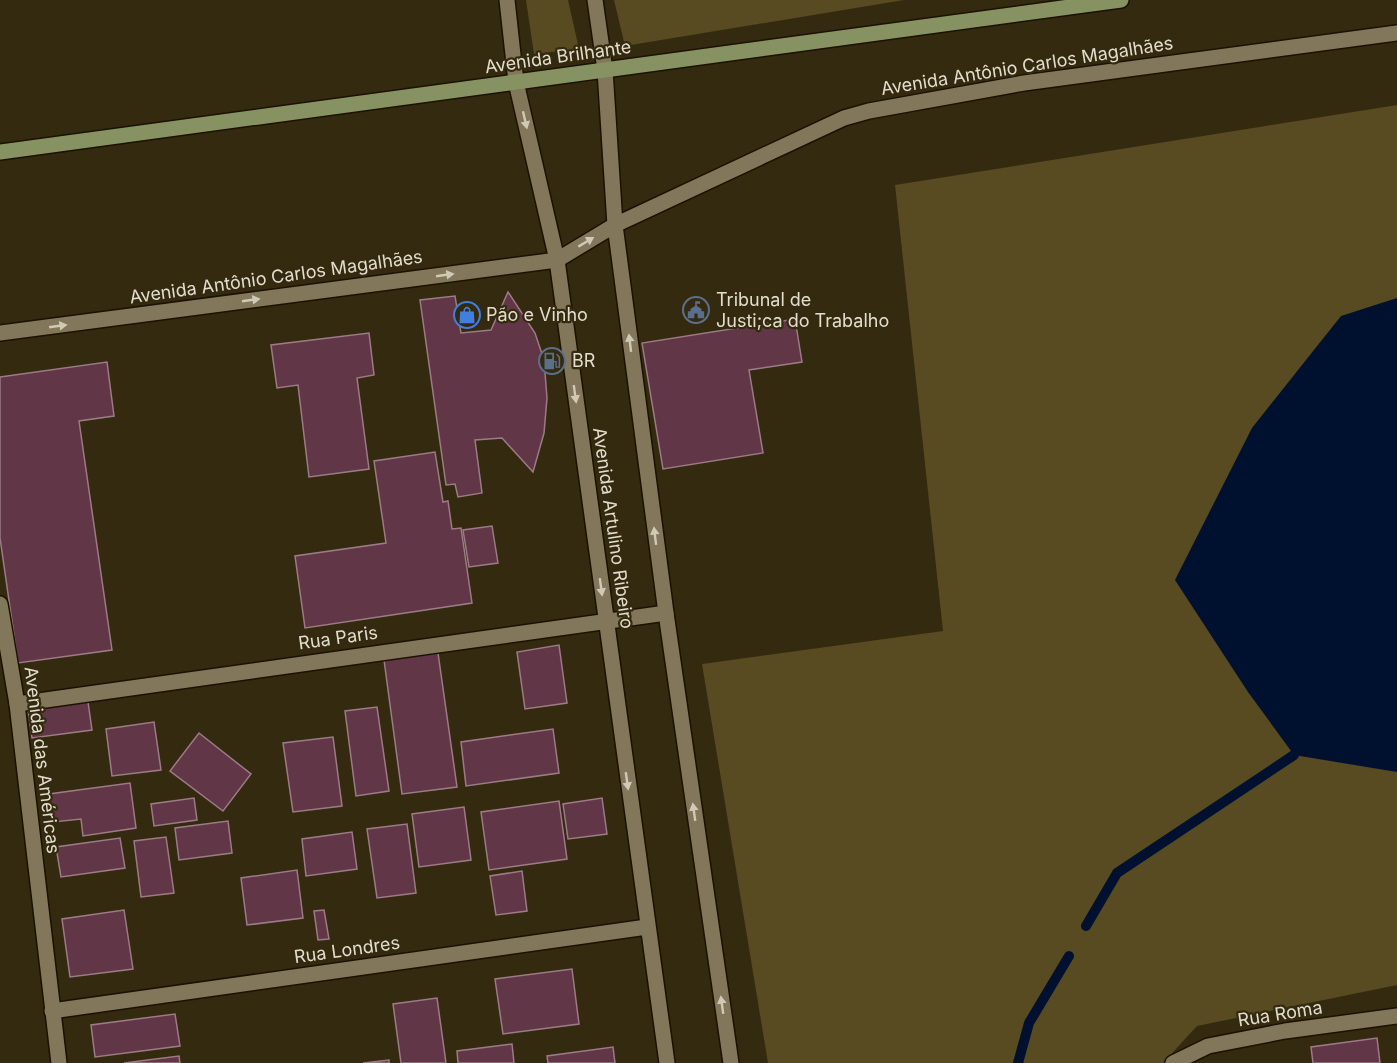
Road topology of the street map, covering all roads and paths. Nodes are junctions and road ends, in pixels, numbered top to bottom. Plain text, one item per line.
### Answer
1 (507, 0) edge
2 (595, 0) edge
3 (1121, 0) edge
4 (1397, 33) edge
5 (605, 70) junction
6 (516, 82) junction
7 (0, 152) edge
8 (615, 225) junction
9 (557, 260) junction
10 (0, 333) edge
11 (0, 604) edge
12 (666, 613) junction
13 (606, 620) junction
14 (17, 704) junction
15 (647, 927) junction
16 (52, 1011) junction
17 (1397, 1016) edge
18 (59, 1063) edge
19 (667, 1063) edge
20 (731, 1063) edge
21 (1173, 1063) edge

1 - 6 street, Avenida Artulino Ribeiro
2 - 5 street
3 - 5 main road, Avenida Brilhante
4 - 8 street, Avenida Antônio Carlos Magalhães
5 - 6 main road, Avenida Brilhante
5 - 8 street
6 - 7 main road, Avenida Brilhante
6 -> 9 street, Avenida Artulino Ribeiro
9 -> 8 street, Avenida Antônio Carlos Magalhães
12 -> 8 street
10 -> 9 street, Avenida Antônio Carlos Magalhães
9 -> 13 street, Avenida Artulino Ribeiro
11 - 14 street, Avenida das Américas
12 - 13 street, Rua Paris
20 -> 12 street
13 - 14 street, Rua Paris
13 -> 15 street, Avenida Artulino Ribeiro
14 - 16 street, Avenida das Américas
15 - 16 street, Rua Londres
15 - 19 street, Avenida Artulino Ribeiro
16 - 18 street, Avenida das Américas
17 - 21 street, Rua Roma

